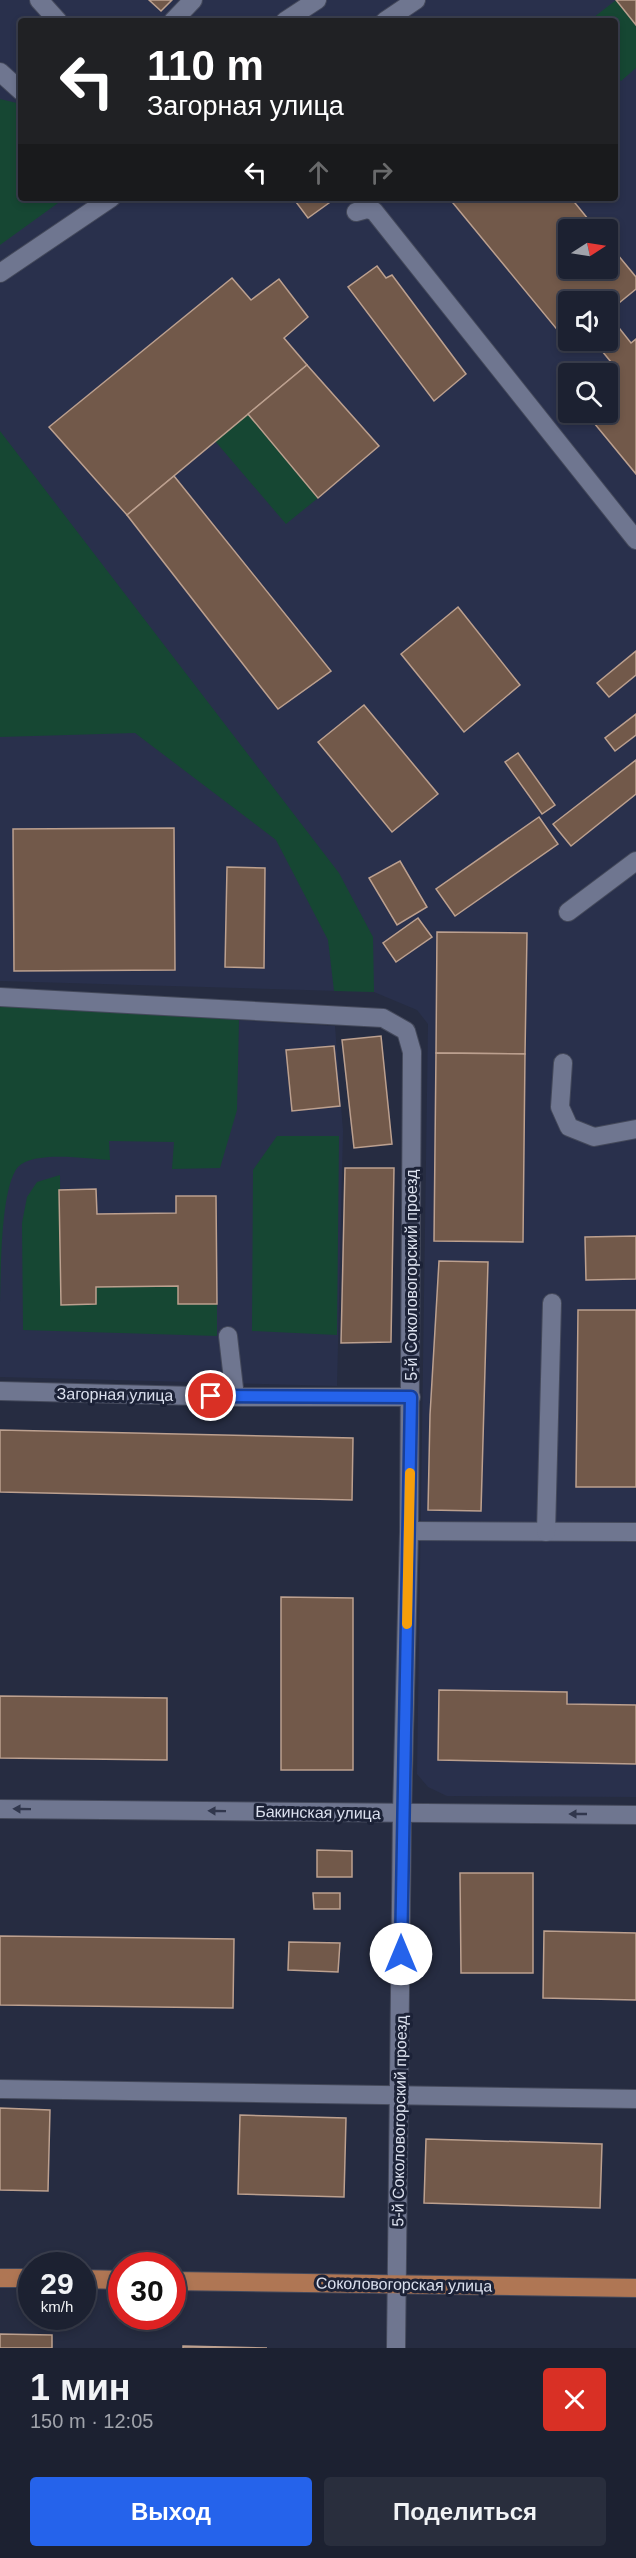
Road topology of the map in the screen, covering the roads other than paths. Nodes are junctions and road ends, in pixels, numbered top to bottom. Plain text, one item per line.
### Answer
1 (39, 0) edge
2 (193, 0) edge
3 (317, 0) edge
4 (416, 0) edge
5 (55, 18) edge
6 (175, 18) edge
7 (290, 18) edge
8 (389, 18) edge
9 (0, 72) edge
10 (18, 88) edge
11 (107, 201) edge
12 (356, 212) dead end
13 (0, 273) edge
14 (636, 540) edge
15 (636, 861) edge
16 (568, 912) dead end
17 (0, 997) edge
18 (563, 1063) dead end
19 (636, 1129) edge
20 (552, 1303) dead end
21 (228, 1336) dead end
22 (0, 1391) edge
23 (235, 1396) junction
24 (411, 1397) junction
25 (409, 1531) junction
26 (546, 1532) junction
27 (636, 1533) edge
28 (0, 1809) edge
29 (402, 1813) junction
30 (636, 1815) edge
31 (0, 2090) edge
32 (400, 2095) junction
33 (636, 2099) edge
34 (0, 2278) edge
35 (18, 2278) edge
36 (186, 2281) edge
37 (398, 2284) junction
38 (636, 2288) edge
39 (396, 2348) edge

1 - 5 street
2 - 6 street
3 - 7 street
4 - 8 street
9 - 10 street
11 - 13 street
12 - 14 street
15 - 16 street
17 - 24 street, 5-й Соколовогорский проезд
18 - 19 street
20 - 26 street
21 - 23 street
22 - 23 street, Загорная улица
23 - 24 street, Загорная улица
24 - 25 street, 5-й Соколовогорский проезд
25 - 26 street
25 - 29 street, 5-й Соколовогорский проезд
26 - 27 street
29 -> 28 street, Бакинская улица
30 -> 29 street, Бакинская улица
29 - 32 street, 5-й Соколовогорский проезд
31 - 32 street
32 - 33 street
32 - 37 street, 5-й Соколовогорский проезд
34 - 35 main road
36 - 37 main road, Соколовогорская улица
37 - 38 main road, Соколовогорская улица
37 - 39 street, 5-й Соколовогорский проезд

